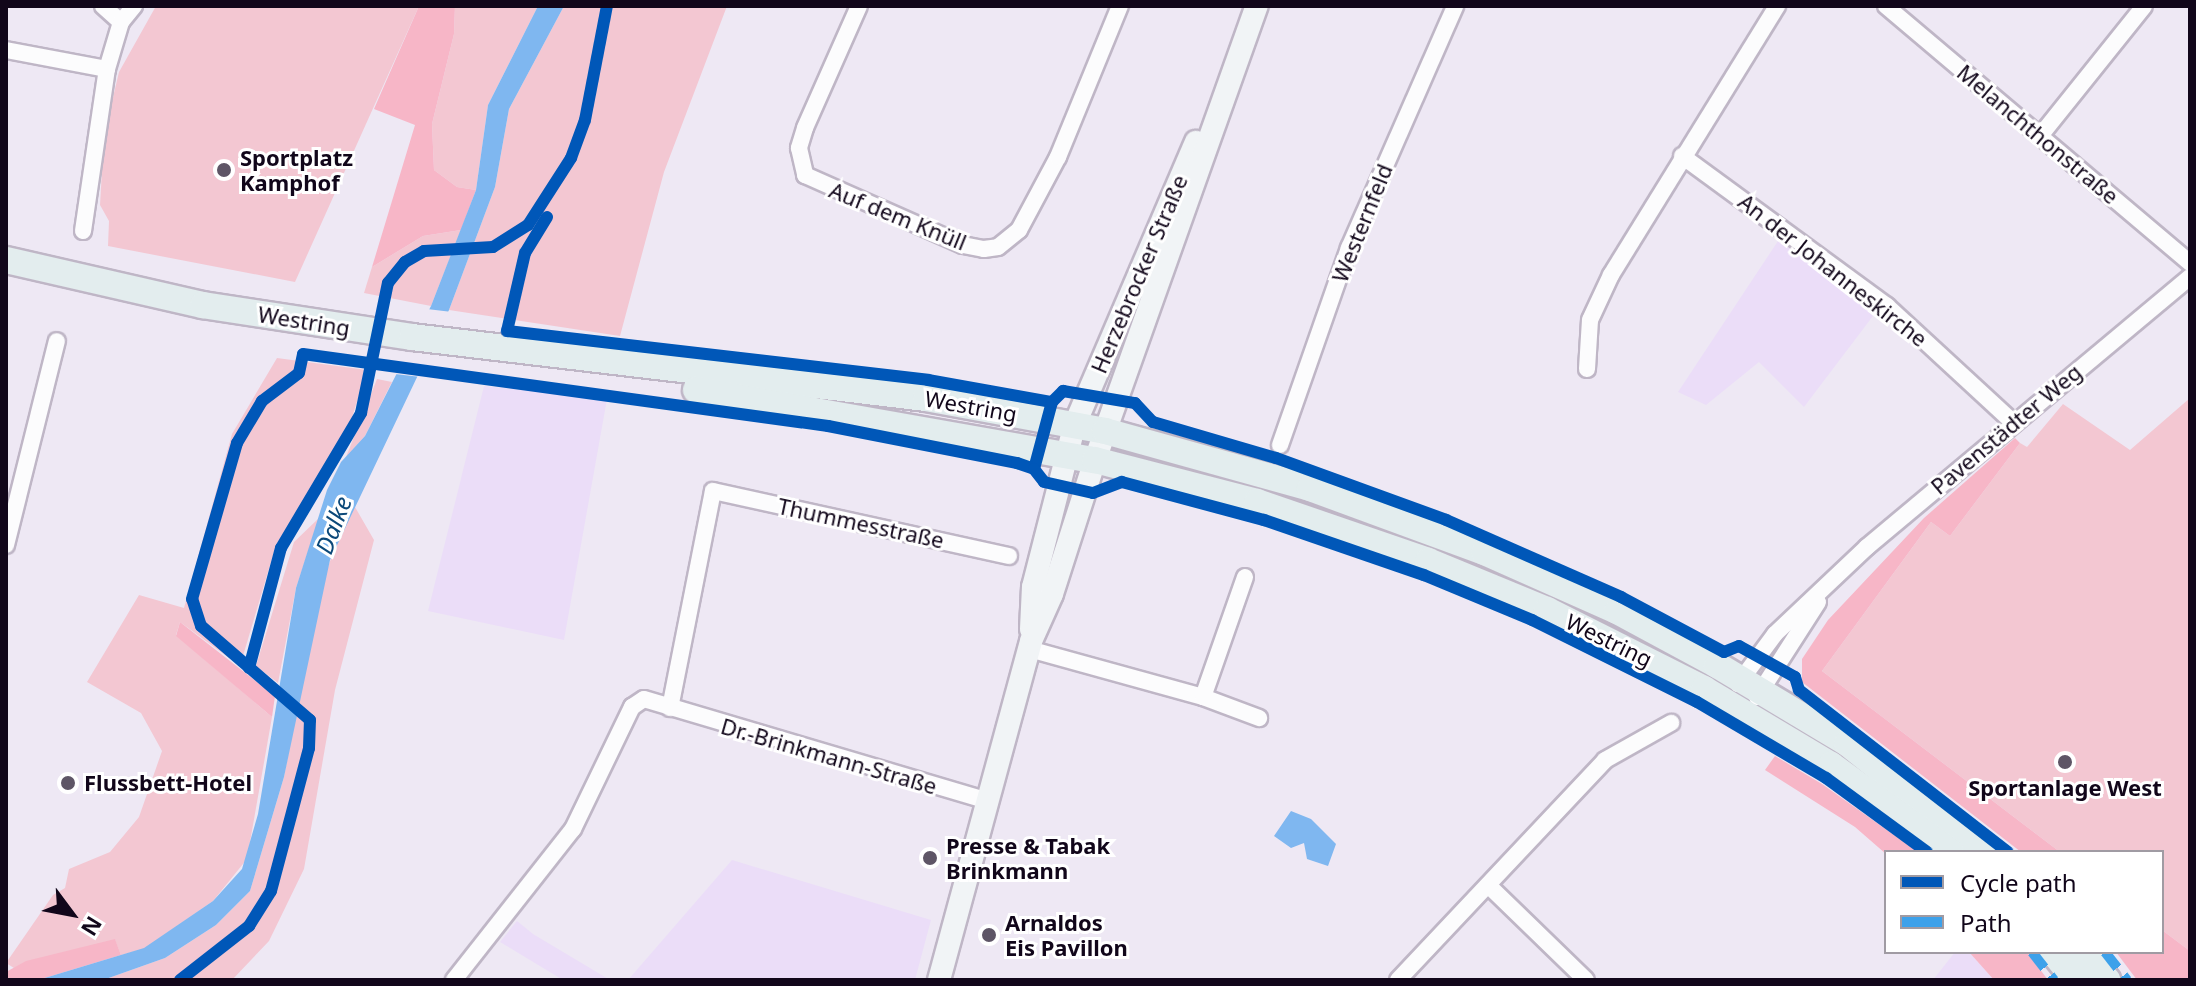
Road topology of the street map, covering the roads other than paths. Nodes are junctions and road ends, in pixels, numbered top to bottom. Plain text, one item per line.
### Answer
1 (103, 6) edge
2 (134, 6) edge
3 (859, 6) edge
4 (1120, 6) edge
5 (1257, 6) edge
6 (1455, 6) edge
7 (1777, 6) edge
8 (1886, 6) edge
9 (2144, 6) edge
10 (121, 22) junction
11 (6, 50) edge
12 (1238, 55) junction
13 (107, 69) junction
14 (2040, 136) junction
15 (1682, 156) junction
16 (83, 231) dead end
17 (6, 260) edge
18 (2190, 263) edge
19 (6, 277) edge
20 (2190, 277) edge
21 (57, 341) dead end
22 (408, 345) junction
23 (436, 349) junction
24 (1587, 369) dead end
25 (2014, 423) junction
26 (1075, 424) junction
27 (1105, 431) junction
28 (1280, 445) dead end
29 (1066, 454) junction
30 (1095, 460) junction
31 (6, 545) edge
32 (1009, 556) dead end
33 (1245, 577) dead end
34 (1828, 587) junction
35 (1030, 645) junction
36 (1752, 683) junction
37 (1203, 697) junction
38 (670, 708) junction
39 (1736, 708) junction
40 (1259, 718) dead end
41 (1671, 723) dead end
42 (989, 801) junction
43 (1948, 850) edge
44 (1981, 850) edge
45 (1488, 885) junction
46 (2055, 954) edge
47 (2085, 954) edge
48 (454, 980) edge
49 (939, 980) edge
50 (1398, 980) edge
51 (1586, 980) edge
52 (2076, 980) edge
53 (2107, 980) edge

1 - 10 street
2 - 10 street
3 - 4 street, Auf dem Knüll
5 - 12 main road, Herzebrocker Straße
6 - 28 street, Westernfeld
7 - 15 street
8 - 14 street, Melanchthonstraße
9 - 14 street
10 - 13 street
11 - 13 street
12 - 26 main road, Herzebrocker Straße
12 - 27 main road, Herzebrocker Straße
13 - 16 street
14 - 18 street, Melanchthonstraße
15 - 24 street
15 - 25 street, An der Johanneskirche
17 - 22 main road, Westring
19 - 22 main road, Westring
20 - 25 street, Pavenstädter Weg
21 - 31 street
22 - 23 main road, Westring
23 - 26 main road, Westring
23 - 29 main road, Westring
25 - 34 street, Pavenstädter Weg
26 - 27 main road, Westring
26 - 29 main road, Herzebrocker Straße
27 - 30 main road, Herzebrocker Straße
27 - 36 main road, Westring
29 - 30 main road, Westring
29 - 35 main road, Herzebrocker Straße
30 - 35 main road, Herzebrocker Straße
30 - 39 main road, Westring
32 - 38 street, Thummesstraße
33 - 37 street
34 - 36 street, Pavenstädter Weg
34 - 36 street, Pavenstädter Weg
35 - 37 street
35 - 42 main road, Herzebrocker Straße
36 - 39 street, Pavenstädter Weg
36 - 39 street, Pavenstädter Weg
36 - 44 main road, Westring
37 - 40 street
38 - 42 street, Dr.-Brinkmann-Straße
38 - 48 street, Dr.-Brinkmann-Straße
39 - 43 main road, Westring
41 - 45 street
42 - 49 main road, Herzebrocker Straße
45 - 50 street
45 - 51 street
46 - 52 main road
47 - 53 main road

